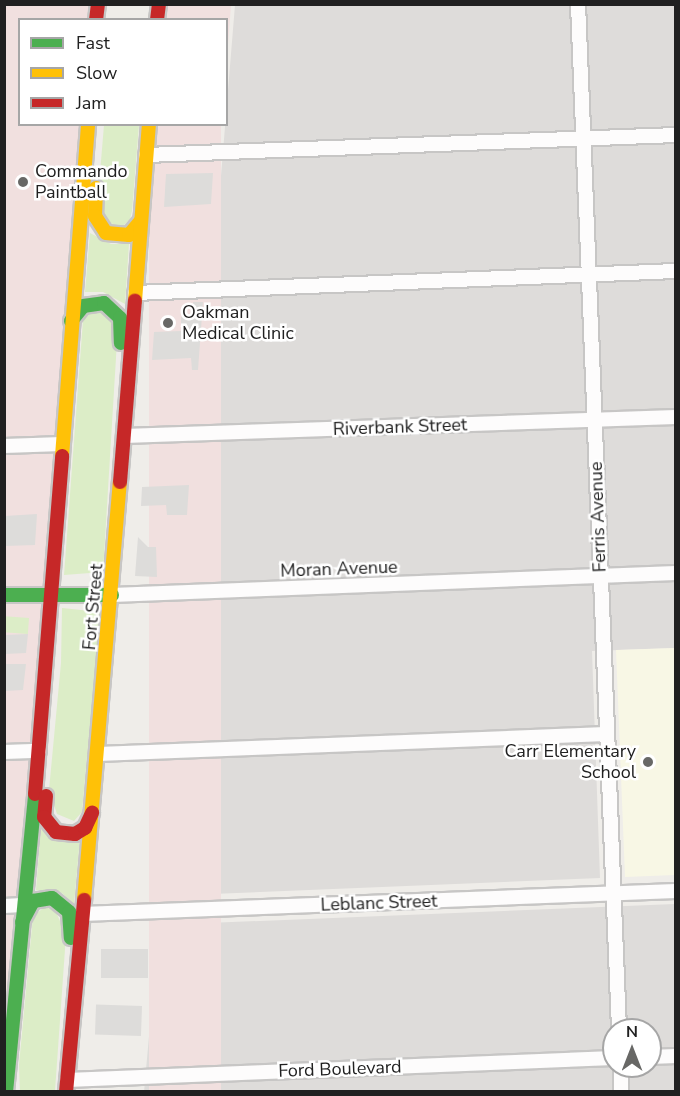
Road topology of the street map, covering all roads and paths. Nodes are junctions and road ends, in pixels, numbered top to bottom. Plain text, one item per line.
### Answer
1 (578, 4) edge
2 (88, 126) edge
3 (100, 126) edge
4 (149, 126) edge
5 (675, 135) edge
6 (583, 138) junction
7 (146, 156) junction
8 (141, 222) junction
9 (675, 271) edge
10 (589, 274) junction
11 (135, 293) junction
12 (78, 305) junction
13 (675, 417) edge
14 (594, 420) junction
15 (124, 436) junction
16 (62, 444) junction
17 (4, 446) edge
18 (123, 456) junction
19 (675, 573) edge
20 (600, 576) junction
21 (50, 593) junction
22 (4, 595) edge
23 (112, 595) junction
24 (48, 621) junction
25 (606, 734) junction
26 (39, 751) junction
27 (4, 752) edge
28 (98, 754) junction
29 (93, 812) junction
30 (675, 891) edge
31 (612, 893) junction
32 (22, 905) junction
33 (4, 906) edge
34 (82, 914) junction
35 (20, 927) junction
36 (618, 1018) edge
37 (602, 1059) edge
38 (66, 1086) edge
39 (9, 1087) edge

1 - 6 street, Ferris Avenue
2 - 12 main road
3 - 8 main road
4 - 7 main road, Fort Street
5 - 6 street
6 - 7 street
6 - 10 street, Ferris Avenue
7 - 8 main road, Fort Street
8 - 11 main road, Fort Street
9 - 10 street
10 - 11 street
10 - 14 street, Ferris Avenue
11 - 15 main road, Fort Street
12 - 16 main road
12 - 18 main road
13 - 14 street, Riverbank Street
14 - 15 street, Riverbank Street
14 - 20 street, Ferris Avenue
15 - 18 main road, Fort Street
16 - 17 street
16 - 21 main road
18 - 23 main road, Fort Street
19 - 20 street, Moran Avenue
20 - 23 street, Moran Avenue
20 - 25 street, Ferris Avenue
21 - 22 main road, Moran Avenue
21 - 23 main road, Moran Avenue
21 - 24 main road
23 - 28 main road, Fort Street
24 - 26 main road
24 - 29 main road
25 - 28 street
25 - 31 street, Ferris Avenue
26 - 27 street
26 - 32 main road
28 - 29 main road, Fort Street
29 - 34 main road, Fort Street
30 - 31 street, Leblanc Street
31 - 34 street, Leblanc Street
31 - 36 street, Ferris Avenue
32 - 33 street
32 - 35 main road
34 - 38 main road, Fort Street
35 - 38 main road
35 - 39 main road
37 - 38 street, Ford Boulevard

